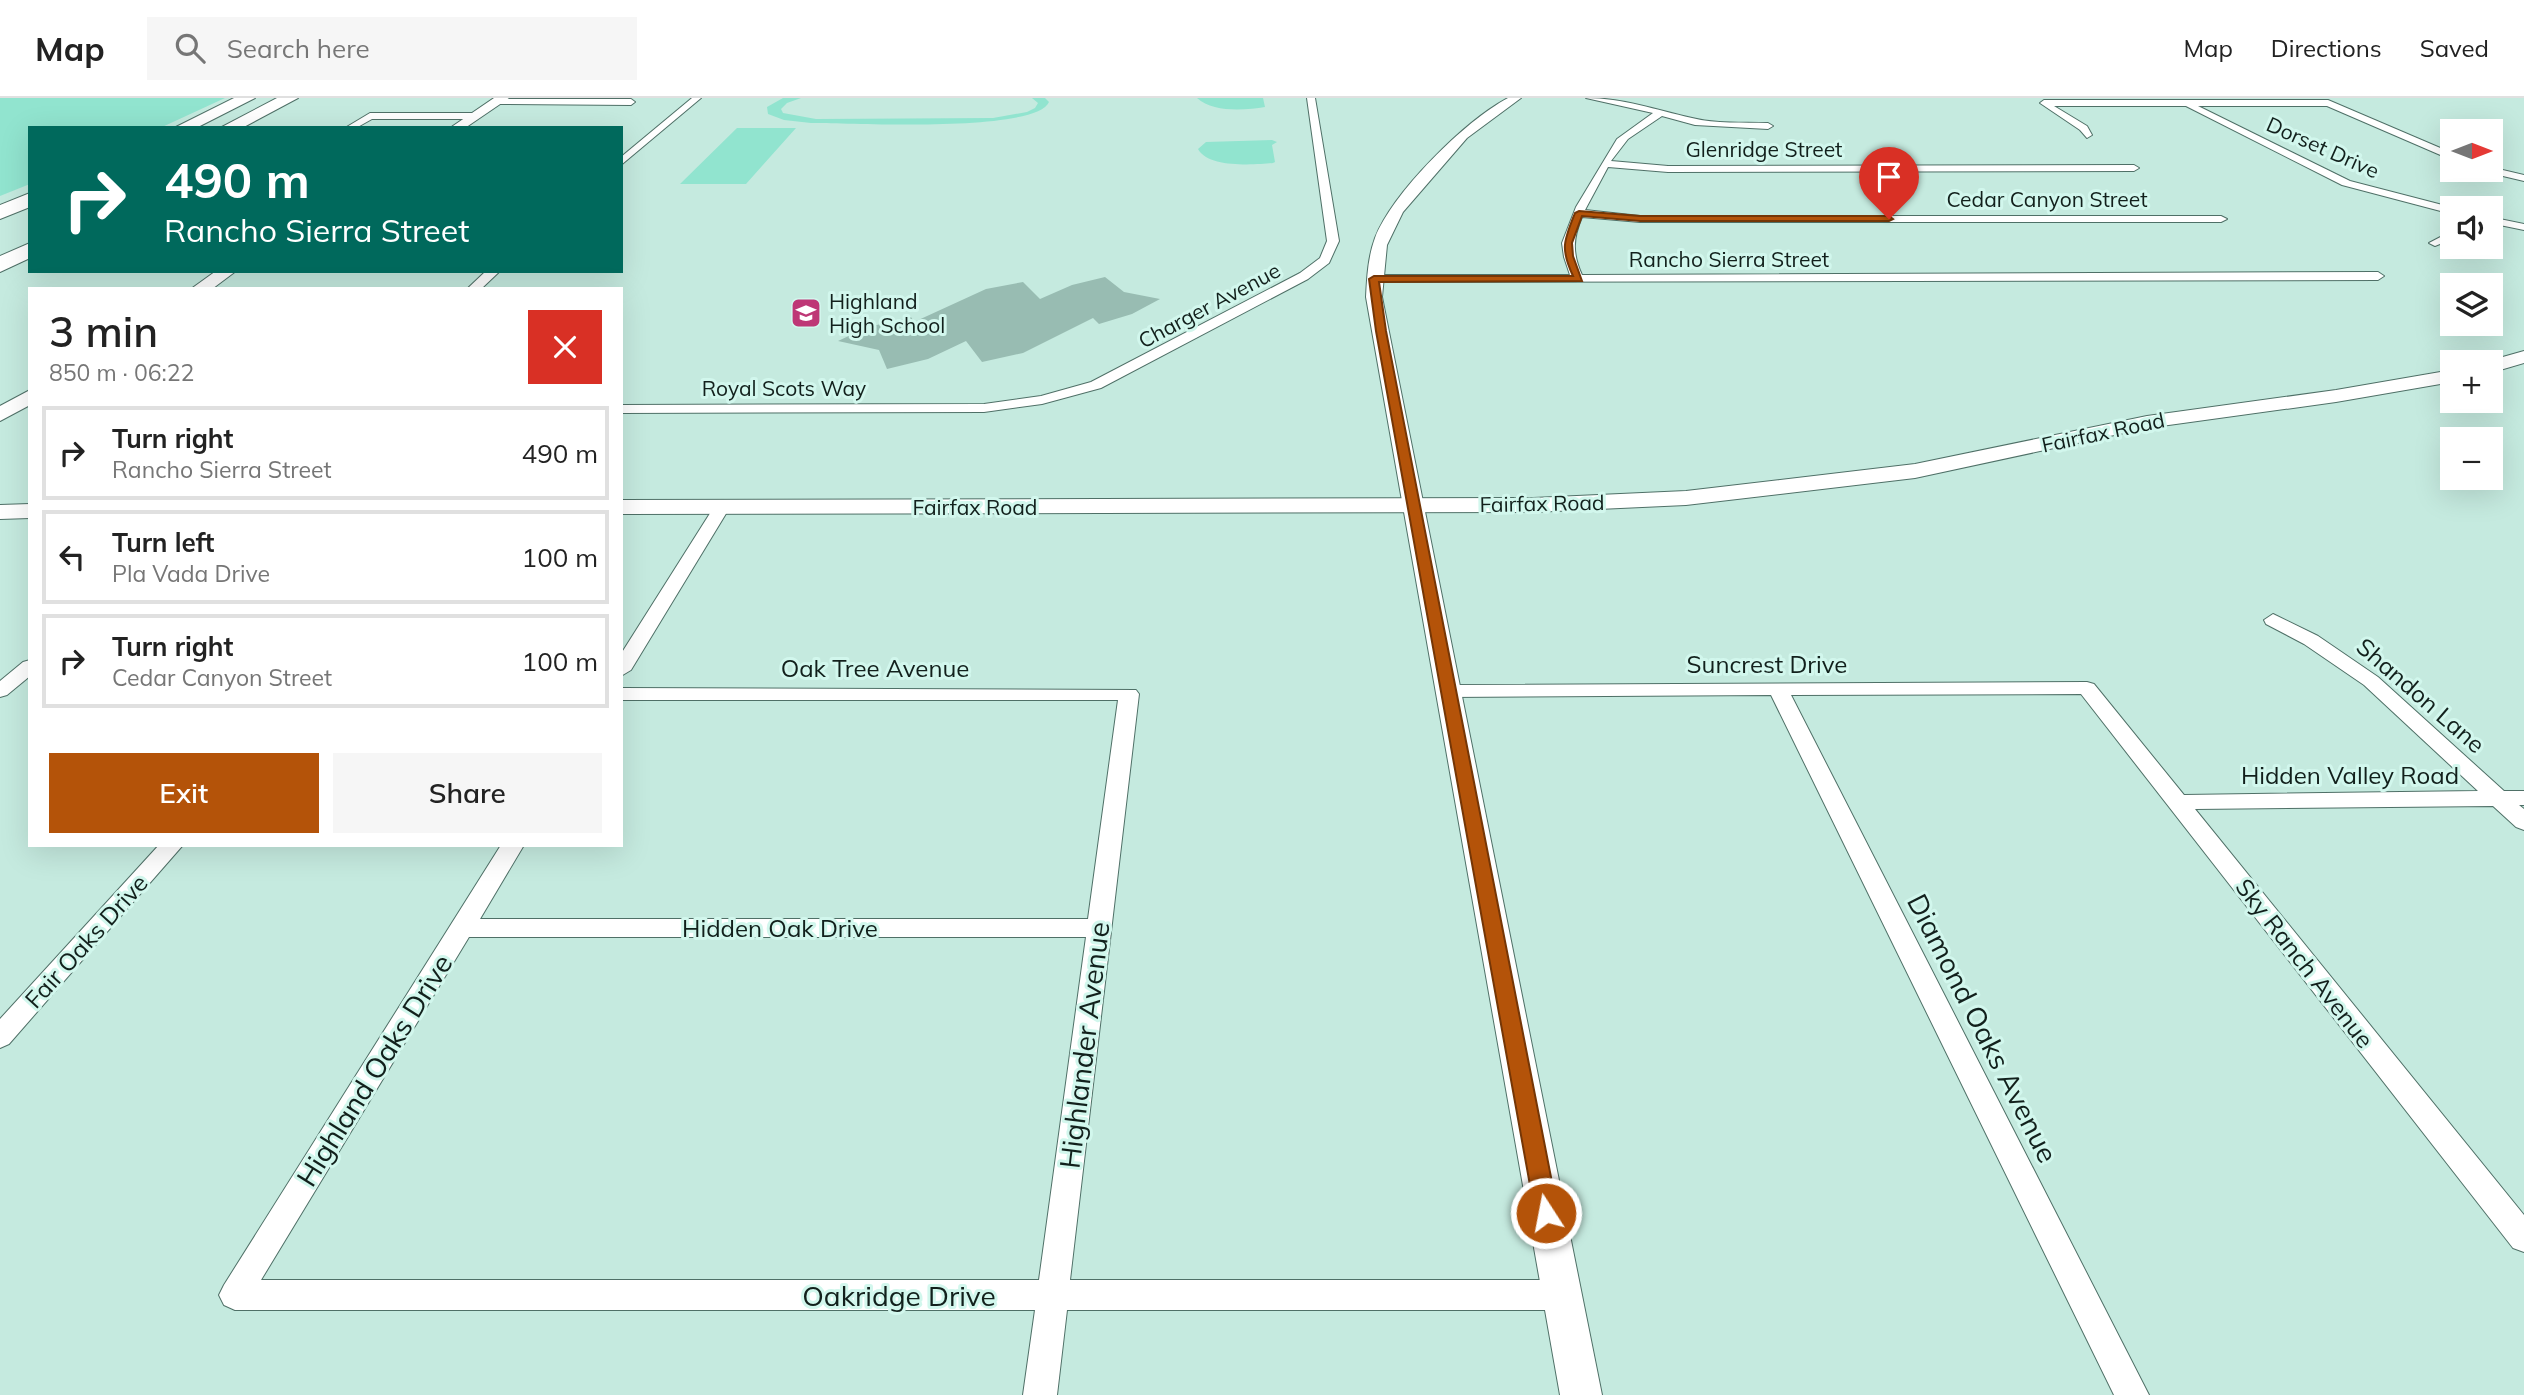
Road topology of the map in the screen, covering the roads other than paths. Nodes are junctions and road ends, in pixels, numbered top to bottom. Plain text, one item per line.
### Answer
1 (247, 98) edge
2 (290, 98) edge
3 (299, 98) edge
4 (697, 98) edge
5 (1311, 98) edge
6 (1516, 98) edge
7 (1590, 98) edge
8 (500, 100) edge
9 (631, 102) dead end
10 (2185, 103) junction
11 (1660, 113) junction
12 (474, 117) junction
13 (186, 126) edge
14 (232, 126) edge
15 (248, 126) edge
16 (353, 126) edge
17 (459, 126) edge
18 (1768, 126) dead end
19 (2087, 135) dead end
20 (2440, 152) edge
21 (623, 160) edge
22 (1605, 164) junction
23 (2134, 168) dead end
24 (2503, 173) edge
25 (2524, 178) edge
26 (28, 191) edge
27 (28, 200) edge
28 (0, 202) edge
29 (2440, 208) edge
30 (0, 213) edge
31 (1579, 213) junction
32 (2221, 219) dead end
33 (2503, 223) edge
34 (2524, 227) edge
35 (28, 228) edge
36 (2440, 240) edge
37 (0, 243) edge
38 (2435, 243) dead end
39 (28, 250) edge
40 (0, 265) edge
41 (225, 273) edge
42 (492, 273) edge
43 (2378, 276) dead end
44 (1374, 279) junction
45 (1578, 279) junction
46 (204, 287) edge
47 (476, 287) edge
48 (2524, 357) edge
49 (2503, 363) edge
50 (2440, 378) edge
51 (28, 397) edge
52 (623, 409) edge
53 (947, 409) joint
54 (0, 415) edge
55 (1413, 505) junction
56 (623, 508) edge
57 (722, 508) junction
58 (28, 510) edge
59 (0, 512) edge
60 (2273, 620) dead end
61 (623, 667) edge
62 (28, 668) edge
63 (2087, 688) joint
64 (1778, 690) junction
65 (0, 691) edge
66 (1448, 691) junction
67 (623, 694) edge
68 (1129, 694) joint
69 (2524, 799) edge
70 (2501, 800) junction
71 (2177, 802) junction
72 (2524, 822) edge
73 (171, 847) edge
74 (512, 847) edge
75 (462, 928) junction
76 (1099, 928) junction
77 (0, 1037) edge
78 (2524, 1238) edge
79 (235, 1295) joint
80 (1053, 1295) junction
81 (1562, 1295) junction
82 (1040, 1395) edge
83 (1581, 1395) edge
84 (2132, 1395) edge

1 - 13 highway
2 - 14 highway
3 - 15 highway
4 - 21 street
5 - 53 street, Charger Avenue
6 - 44 street
7 - 11 street
8 - 9 street
8 - 12 main road
10 - 19 street
10 - 20 street
10 - 29 street, Dorset Drive
11 - 18 street
11 - 22 street
12 - 16 street
12 - 17 main road
22 - 23 street, Glenridge Street
22 - 31 street
24 - 25 street
26 - 28 highway
27 - 30 highway
31 - 32 street, Cedar Canyon Street
31 - 45 street
33 - 34 street
35 - 37 highway
36 - 38 street
39 - 40 highway
41 - 46 main road
42 - 47 street
43 - 45 street, Rancho Sierra Street
44 - 45 street, Rancho Sierra Street
44 - 55 street
48 - 49 main road
50 - 55 main road, Fairfax Road
51 - 54 main road
52 - 53 street, Royal Scots Way
55 - 57 main road, Fairfax Road
55 - 66 street
56 - 57 main road, Fairfax Road
57 - 61 street
58 - 59 main road
60 - 70 street, Shandon Lane
62 - 65 street
63 - 64 street, Suncrest Drive
63 - 71 street, Sky Ranch Avenue
64 - 66 street, Suncrest Drive
64 - 84 street, Diamond Oaks Avenue
66 - 81 street
67 - 68 street, Oak Tree Avenue
68 - 76 street, Highlander Avenue
69 - 70 street, Hidden Valley Road
70 - 71 street, Hidden Valley Road
70 - 72 street, Shandon Lane
71 - 78 street, Sky Ranch Avenue
73 - 77 street, Fair Oaks Drive
74 - 75 street, Highland Oaks Drive
75 - 76 street, Hidden Oak Drive
75 - 79 street, Highland Oaks Drive
76 - 80 street, Highlander Avenue
79 - 80 street, Oakridge Drive
80 - 81 street, Oakridge Drive
80 - 82 street, Highlander Avenue
81 - 83 street

